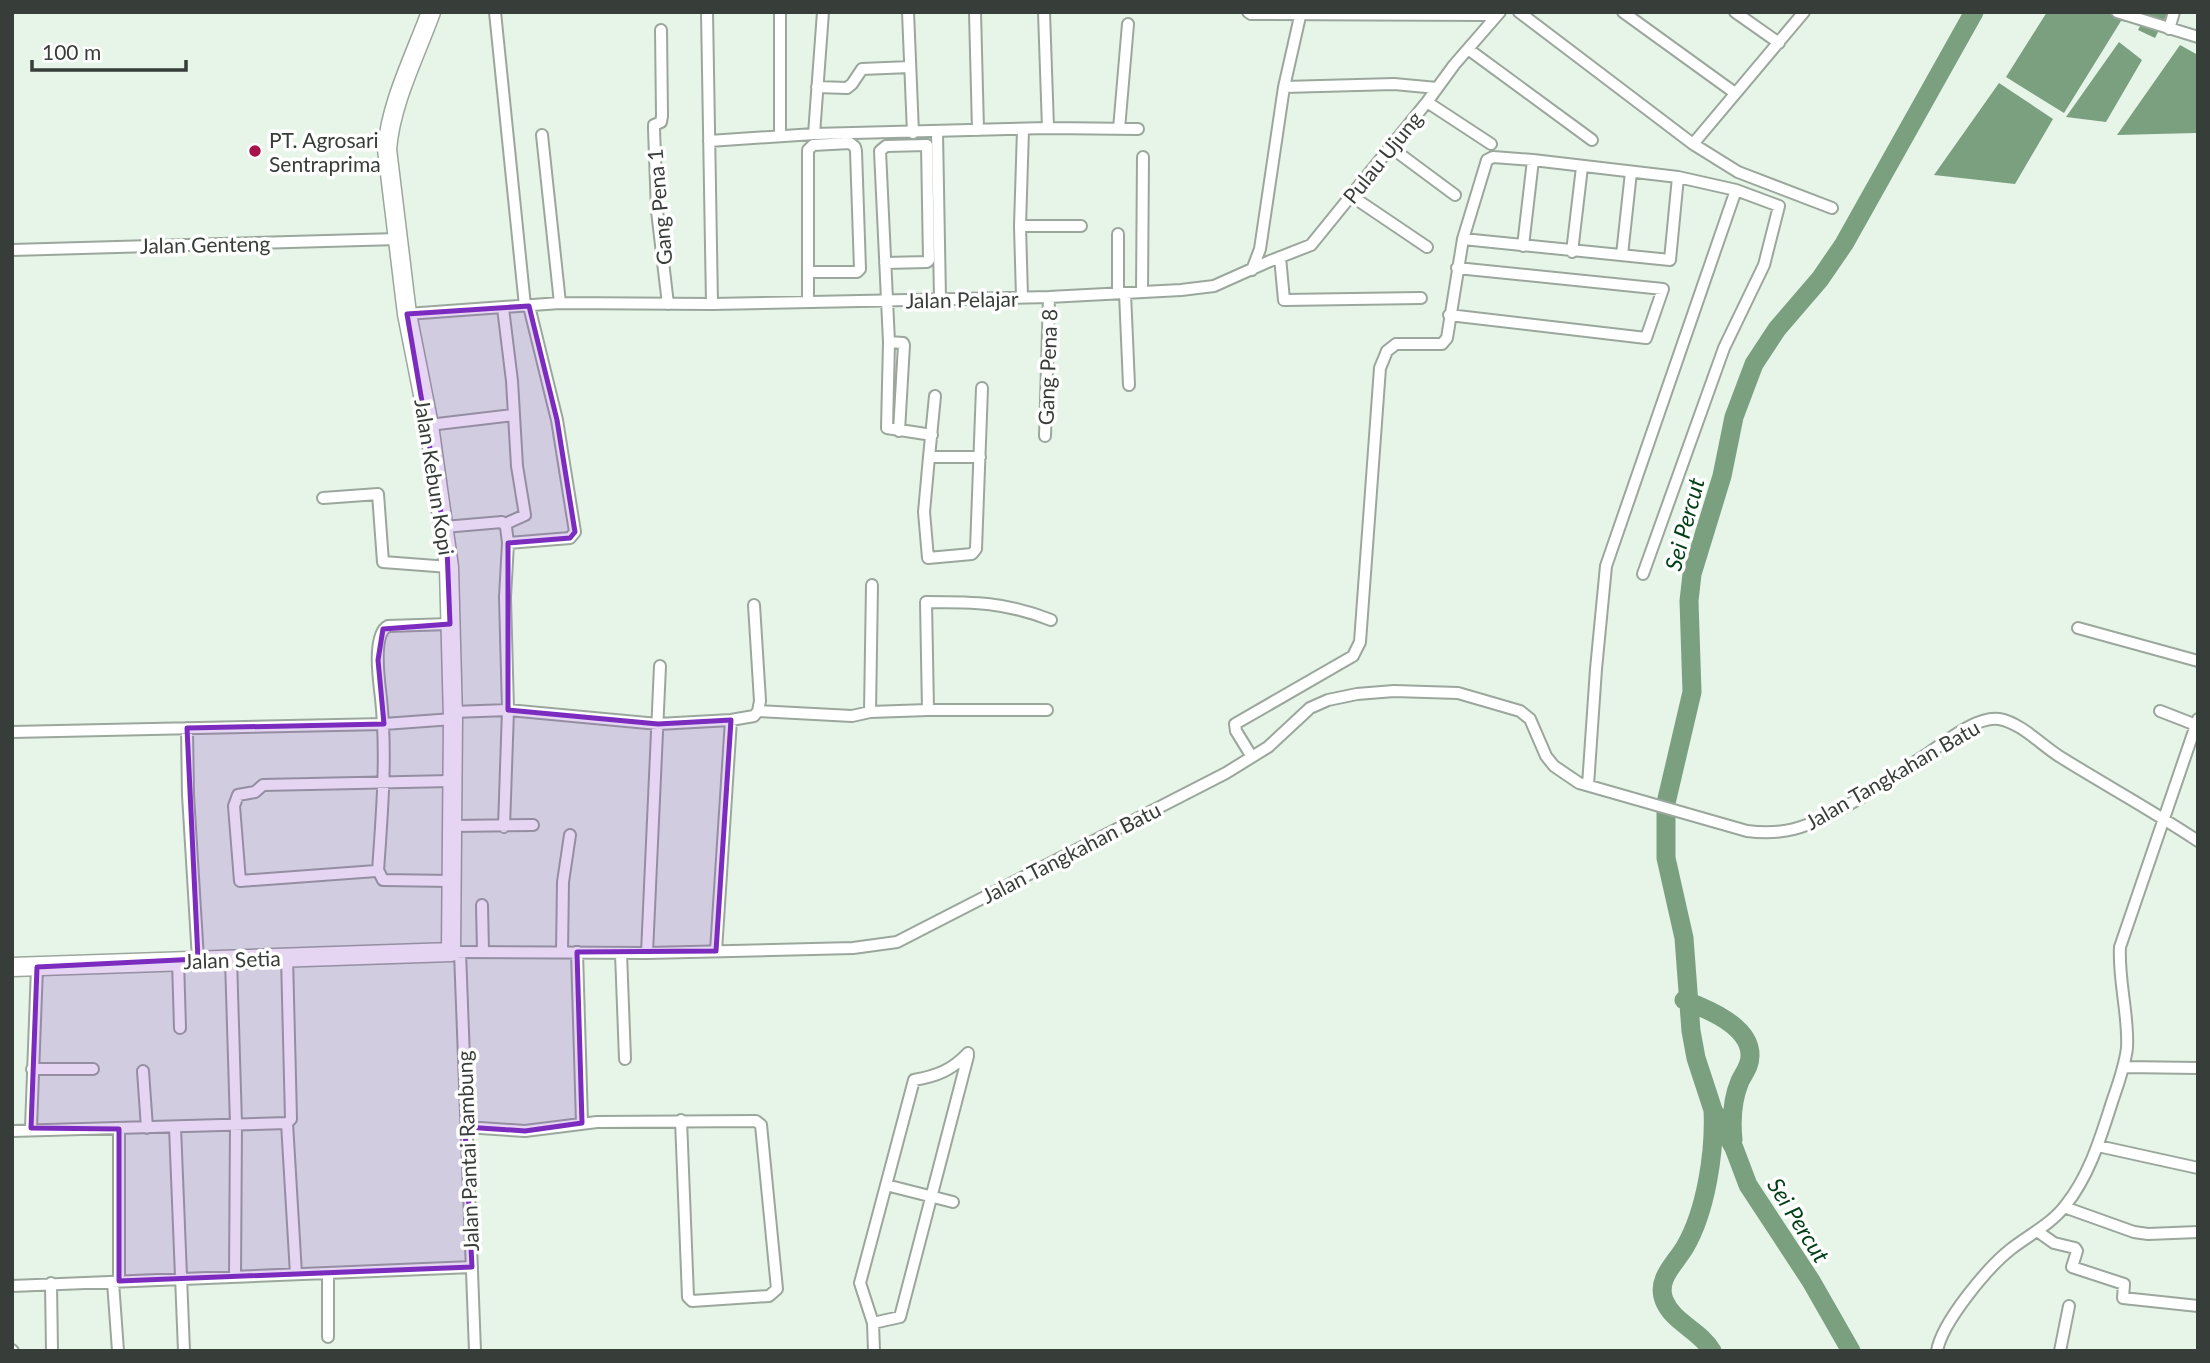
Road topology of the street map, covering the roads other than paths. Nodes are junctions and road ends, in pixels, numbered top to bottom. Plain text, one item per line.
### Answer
1 (431, 12) edge
2 (495, 12) edge
3 (706, 12) edge
4 (780, 12) edge
5 (822, 12) edge
6 (908, 12) edge
7 (975, 12) edge
8 (1044, 12) edge
9 (1248, 12) edge
10 (1519, 12) edge
11 (1623, 12) edge
12 (1735, 12) edge
13 (1804, 12) edge
14 (2174, 12) edge
15 (1404, 13) edge
16 (2119, 13) edge
17 (1301, 14) edge
18 (1354, 14) edge
19 (1492, 14) edge
20 (1128, 24) dead end
21 (2169, 29) junction
22 (661, 30) dead end
23 (2198, 37) edge
24 (1779, 43) junction
25 (1468, 49) junction
26 (910, 67) junction
27 (817, 87) junction
28 (1284, 87) junction
29 (1437, 88) junction
30 (1735, 93) junction
31 (1427, 102) junction
32 (1048, 128) junction
33 (1023, 129) junction
34 (1119, 129) junction
35 (1138, 129) dead end
36 (978, 130) junction
37 (937, 132) junction
38 (913, 133) junction
39 (814, 134) junction
40 (542, 135) dead end
41 (780, 136) junction
42 (709, 141) junction
43 (1592, 141) dead end
44 (1492, 144) dead end
45 (1693, 144) junction
46 (1389, 146) junction
47 (1143, 157) dead end
48 (1533, 160) junction
49 (1582, 167) junction
50 (1631, 172) junction
51 (1678, 177) junction
52 (1736, 190) junction
53 (1350, 195) junction
54 (1455, 195) dead end
55 (1832, 208) dead end
56 (1020, 226) junction
57 (1081, 226) dead end
58 (1118, 234) dead end
59 (1463, 239) junction
60 (398, 240) junction
61 (1523, 246) junction
62 (1427, 247) dead end
63 (12, 250) edge
64 (1572, 252) junction
65 (1622, 256) junction
66 (1280, 257) junction
67 (885, 263) junction
68 (1457, 268) junction
69 (1252, 270) junction
70 (809, 272) junction
71 (1142, 292) junction
72 (1121, 293) junction
73 (1021, 297) junction
74 (1049, 297) junction
75 (1422, 298) dead end
76 (940, 299) junction
77 (886, 300) junction
78 (808, 302) junction
79 (560, 303) junction
80 (668, 304) junction
81 (712, 304) junction
82 (527, 306) junction
83 (503, 308) junction
84 (407, 314) junction
85 (1449, 315) junction
86 (1129, 385) dead end
87 (982, 388) dead end
88 (936, 396) dead end
89 (513, 415) junction
90 (429, 425) junction
91 (932, 435) junction
92 (1045, 436) dead end
93 (929, 457) junction
94 (980, 457) junction
95 (323, 498) dead end
96 (505, 524) junction
97 (444, 527) junction
98 (508, 543) junction
99 (449, 566) junction
100 (1643, 574) dead end
101 (872, 585) dead end
102 (754, 605) dead end
103 (1051, 620) dead end
104 (450, 624) junction
105 (2078, 628) dead end
106 (2198, 661) edge
107 (660, 666) dead end
108 (508, 710) junction
109 (758, 710) junction
110 (928, 710) junction
111 (1047, 710) dead end
112 (2160, 711) dead end
113 (870, 712) junction
114 (453, 715) junction
115 (730, 720) junction
116 (2197, 722) edge
117 (384, 724) junction
118 (658, 724) junction
119 (187, 728) junction
120 (12, 732) edge
121 (1252, 757) junction
122 (2185, 759) junction
123 (2198, 761) edge
124 (385, 781) junction
125 (451, 781) junction
126 (1588, 785) junction
127 (2164, 818) junction
128 (533, 825) dead end
129 (453, 826) junction
130 (504, 827) junction
131 (570, 835) dead end
132 (2198, 841) edge
133 (378, 871) junction
134 (451, 881) junction
135 (482, 905) dead end
136 (483, 951) junction
137 (716, 951) junction
138 (455, 952) junction
139 (562, 952) junction
140 (577, 952) junction
141 (621, 953) junction
142 (647, 953) junction
143 (287, 957) junction
144 (198, 959) junction
145 (231, 959) junction
146 (178, 960) junction
147 (12, 967) edge
148 (37, 967) junction
149 (180, 1028) dead end
150 (625, 1059) dead end
151 (2124, 1066) junction
152 (32, 1069) junction
153 (93, 1069) dead end
154 (2198, 1069) edge
155 (143, 1071) dead end
156 (681, 1120) junction
157 (287, 1123) junction
158 (236, 1124) junction
159 (582, 1124) junction
160 (175, 1127) junction
161 (465, 1127) junction
162 (31, 1128) junction
163 (147, 1128) junction
164 (119, 1129) junction
165 (12, 1131) edge
166 (2098, 1146) junction
167 (2198, 1168) edge
168 (886, 1185) junction
169 (931, 1196) junction
170 (953, 1202) dead end
171 (2064, 1207) junction
172 (2038, 1231) junction
173 (2198, 1232) edge
174 (472, 1267) junction
175 (328, 1273) junction
176 (296, 1274) junction
177 (235, 1277) junction
178 (181, 1279) junction
179 (116, 1282) junction
180 (51, 1283) junction
181 (12, 1286) edge
182 (2069, 1306) dead end
183 (2198, 1306) edge
184 (873, 1322) junction
185 (328, 1337) dead end
186 (52, 1351) edge
187 (118, 1351) edge
188 (184, 1351) edge
189 (475, 1351) edge
190 (874, 1351) edge
191 (1937, 1351) edge
192 (2060, 1351) edge

1 - 60 main road, Jalan Kebun Kopi
2 - 82 street
3 - 42 street
4 - 41 street
5 - 27 street
6 - 26 street
7 - 36 street
8 - 32 street
9 - 17 street
10 - 45 street
11 - 30 street
12 - 24 street
13 - 24 street
14 - 21 street
15 - 18 street
15 - 19 street
16 - 21 street
17 - 18 street
17 - 28 street
19 - 25 street, Pulau Ujung
20 - 34 street
21 - 23 street
22 - 80 street, Gang Pena 1
24 - 30 street
25 - 29 street, Pulau Ujung
25 - 43 street
26 - 27 street
26 - 38 street
27 - 39 street
28 - 29 street
28 - 69 street
29 - 31 street, Pulau Ujung
30 - 45 street
31 - 44 street
31 - 46 street, Pulau Ujung
32 - 33 street
32 - 34 street
33 - 36 street
33 - 56 street
34 - 35 street
36 - 37 street
37 - 38 street
37 - 76 street
38 - 39 street
39 - 41 street
40 - 79 street
41 - 42 street
42 - 81 street
45 - 55 street
46 - 53 street, Pulau Ujung
46 - 54 street
47 - 71 street
48 - 49 street
48 - 59 street
48 - 61 street
49 - 50 street
49 - 64 street
50 - 51 street
50 - 65 street
51 - 52 street
51 - 65 street
52 - 100 street
52 - 126 street
53 - 62 street
53 - 66 street, Pulau Ujung
56 - 57 street
56 - 73 street
58 - 72 street
59 - 61 street
59 - 68 street
60 - 63 street, Jalan Genteng
60 - 84 main road, Jalan Kebun Kopi
61 - 64 street
64 - 65 street
66 - 69 street, Pulau Ujung
66 - 75 street
67 - 67 street
67 - 77 street
68 - 85 street
68 - 85 street
69 - 71 street, Jalan Pelajar
70 - 70 street
70 - 78 street
71 - 72 street, Jalan Pelajar
72 - 74 street, Jalan Pelajar
72 - 86 street
73 - 74 street, Jalan Pelajar
73 - 76 street, Jalan Pelajar
74 - 92 street, Gang Pena 8
76 - 77 street, Jalan Pelajar
77 - 78 street, Jalan Pelajar
77 - 91 street
78 - 81 street, Jalan Pelajar
79 - 80 street, Jalan Pelajar
79 - 82 street, Jalan Pelajar
80 - 81 street, Jalan Pelajar
82 - 83 street, Jalan Pelajar
82 - 98 street
83 - 84 street, Jalan Pelajar
83 - 89 street
84 - 90 main road, Jalan Kebun Kopi
85 - 121 street
87 - 94 street
88 - 91 street
89 - 90 street
89 - 96 street
90 - 97 main road, Jalan Kebun Kopi
91 - 93 street
93 - 94 street
93 - 94 street
95 - 99 street
96 - 97 street
96 - 98 street
97 - 99 main road, Jalan Kebun Kopi
98 - 108 street
99 - 104 main road, Jalan Kebun Kopi
101 - 113 street
102 - 109 street
103 - 110 street
104 - 114 main road, Jalan Kebun Kopi
104 - 117 street
105 - 106 street
107 - 118 street
108 - 114 street
108 - 118 street
108 - 130 street
109 - 113 street
109 - 115 street
110 - 111 street
110 - 113 street
112 - 116 street
114 - 117 street
114 - 125 main road, Jalan Kebun Kopi
115 - 118 street
115 - 137 street
116 - 122 street
117 - 119 street
117 - 124 street
118 - 142 street
119 - 120 street
119 - 144 street
121 - 126 street, Jalan Tangkahan Batu
121 - 137 street, Jalan Tangkahan Batu
122 - 123 street
122 - 127 street
124 - 125 street
124 - 133 street
124 - 133 street
125 - 129 main road, Jalan Kebun Kopi
126 - 127 street, Jalan Tangkahan Batu
127 - 132 street, Jalan Tangkahan Batu
127 - 151 street
128 - 130 street
129 - 130 street
129 - 134 main road, Jalan Kebun Kopi
131 - 139 street
133 - 134 street
134 - 138 main road, Jalan Kebun Kopi
135 - 136 street
136 - 138 street, Jalan Tangkahan Batu
136 - 139 street, Jalan Tangkahan Batu
137 - 142 street, Jalan Tangkahan Batu
138 - 143 main road, Jalan Setia
138 - 161 street, Jalan Pantai Rambung
139 - 140 street, Jalan Tangkahan Batu
140 - 141 street, Jalan Tangkahan Batu
140 - 159 street
141 - 142 street, Jalan Tangkahan Batu
141 - 150 street
143 - 145 main road, Jalan Setia
143 - 157 street
144 - 145 main road, Jalan Setia
144 - 146 main road, Jalan Setia
145 - 158 street
146 - 148 main road, Jalan Setia
146 - 149 street
147 - 148 main road, Jalan Setia
148 - 152 street
151 - 154 street
151 - 166 street
152 - 153 street
152 - 162 street
155 - 163 street
156 - 156 street
156 - 159 street
157 - 158 street
157 - 176 street
158 - 160 street
158 - 177 street
159 - 161 street
160 - 163 street
160 - 178 street
161 - 174 street, Jalan Pantai Rambung
162 - 164 street
162 - 165 street
163 - 164 street
164 - 179 street
166 - 167 street
166 - 171 street
168 - 169 street
168 - 169 street
168 - 184 street
169 - 170 street
169 - 184 street
171 - 172 street
171 - 173 street
172 - 183 street
172 - 191 street
174 - 175 street
174 - 189 street, Jalan Pantai Rambung
175 - 176 street
175 - 185 street
176 - 177 street
177 - 178 street
178 - 179 street
178 - 188 street
179 - 180 street
179 - 187 street
180 - 181 street
180 - 186 street
182 - 192 street
184 - 190 street

